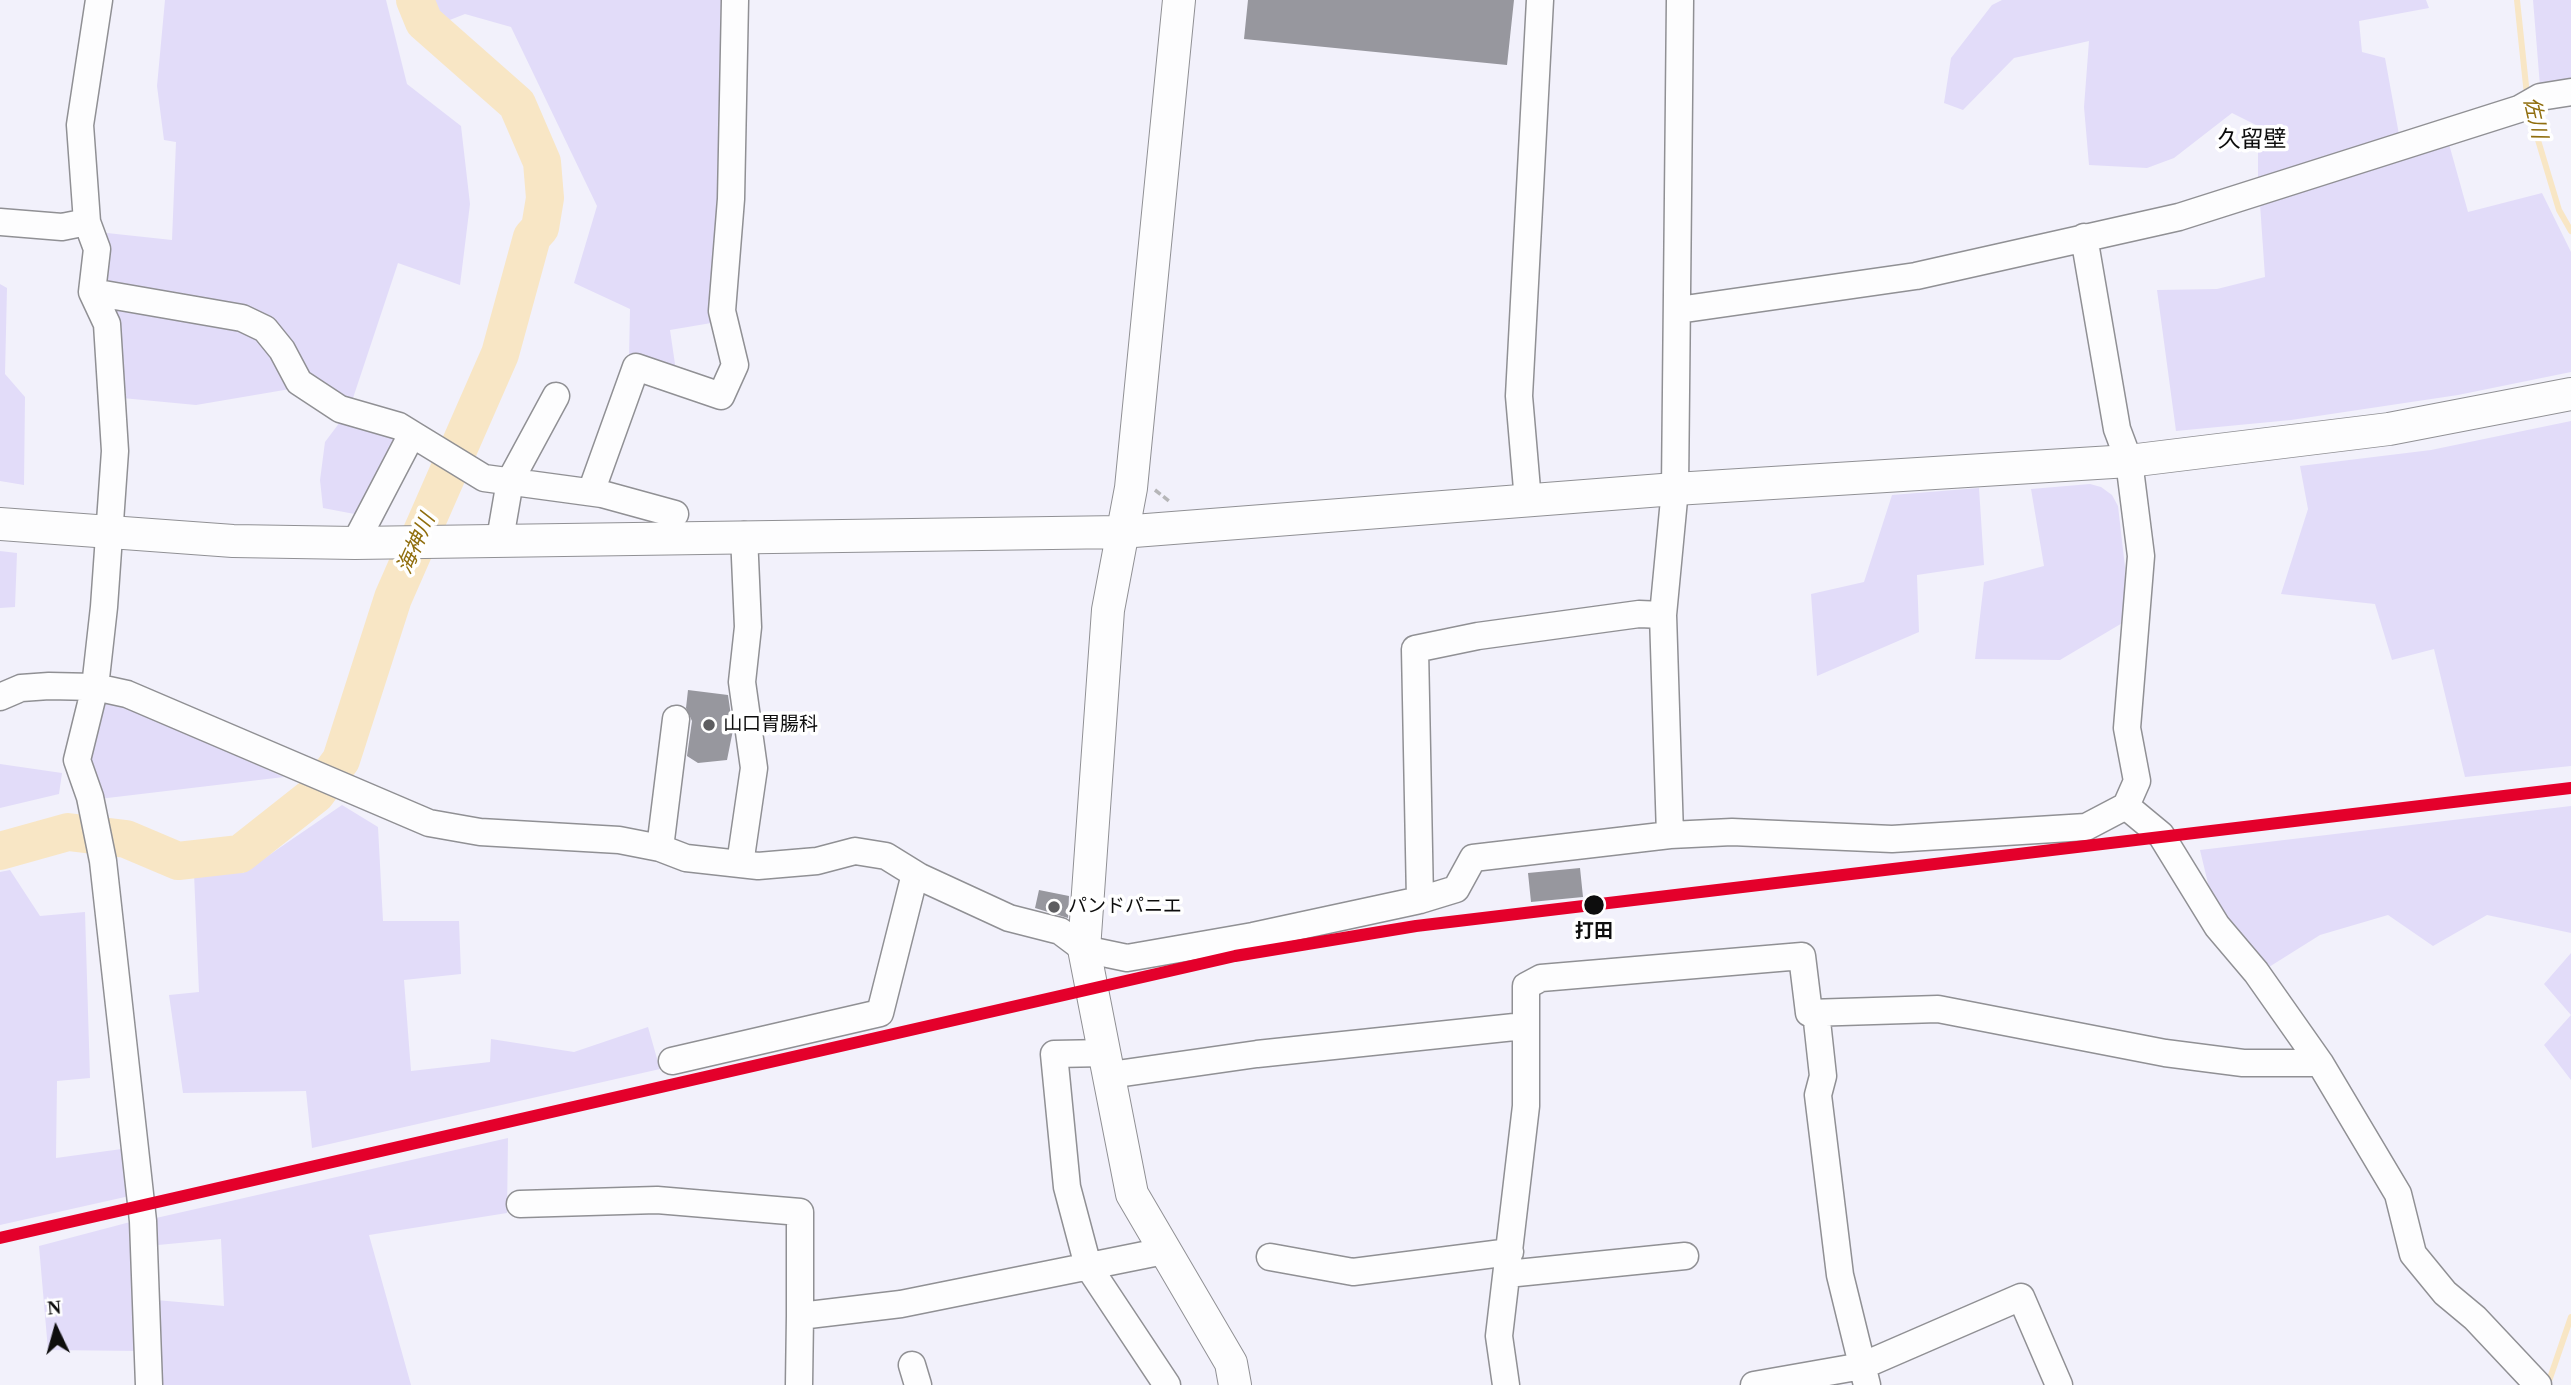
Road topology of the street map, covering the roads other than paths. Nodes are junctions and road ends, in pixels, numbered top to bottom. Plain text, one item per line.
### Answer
1 (99, 0) edge
2 (735, 0) edge
3 (1179, 0) edge
4 (1540, 0) edge
5 (1680, 0) edge
6 (2571, 92) edge
7 (0, 222) edge
8 (87, 222) junction
9 (2084, 237) junction
10 (92, 292) junction
11 (1678, 310) junction
12 (2571, 394) edge
13 (556, 396) dead end
14 (412, 434) junction
15 (2129, 460) junction
16 (510, 481) junction
17 (1675, 489) junction
18 (591, 492) junction
19 (1528, 500) junction
20 (675, 514) dead end
21 (0, 524) edge
22 (1121, 532) junction
23 (110, 533) junction
24 (744, 535) junction
25 (500, 539) junction
26 (365, 542) junction
27 (1663, 615) junction
28 (95, 687) junction
29 (0, 697) edge
30 (676, 719) dead end
31 (2126, 806) junction
32 (1670, 835) junction
33 (660, 848) junction
34 (740, 864) junction
35 (915, 874) junction
36 (1420, 900) junction
37 (1084, 949) junction
38 (1816, 1012) junction
39 (1524, 1026) junction
40 (673, 1061) dead end
41 (2320, 1063) junction
42 (1108, 1064) junction
43 (520, 1204) dead end
44 (1164, 1251) junction
45 (1685, 1256) dead end
46 (1270, 1257) dead end
47 (1508, 1263) junction
48 (1088, 1266) junction
49 (800, 1316) junction
50 (1864, 1375) edge
51 (149, 1385) edge
52 (799, 1385) edge
53 (1167, 1385) edge
54 (1235, 1385) edge
55 (1506, 1385) edge
56 (1754, 1385) edge
57 (2059, 1385) edge
58 (2536, 1385) edge

1 - 8 street
2 - 18 street
3 - 22 street
4 - 19 street
5 - 11 street
6 - 9 street
7 - 8 street
8 - 10 street
9 - 11 street
9 - 15 street
10 - 14 street
10 - 23 street
11 - 17 street
12 - 15 street
13 - 16 street
14 - 16 street
14 - 26 street
15 - 17 street
15 - 31 street
16 - 18 street
16 - 25 street
17 - 19 street
17 - 27 street
18 - 20 street
19 - 22 street
21 - 23 street
22 - 24 street
22 - 37 street
23 - 26 street
23 - 28 street
24 - 25 street
24 - 34 street
25 - 26 street
27 - 32 street
27 - 36 street
28 - 29 street
28 - 33 street
28 - 51 street
30 - 33 street
31 - 32 street
31 - 41 street
32 - 36 street
33 - 34 street
34 - 35 street
35 - 37 street
35 - 40 street
36 - 37 street
37 - 42 street
38 - 39 street
38 - 41 street
38 - 50 street
39 - 42 street
39 - 47 street
41 - 58 street
42 - 44 street
42 - 48 street
43 - 49 street
44 - 48 street
44 - 54 street
45 - 47 street
46 - 47 street
47 - 55 street
48 - 49 street
48 - 53 street
49 - 52 street
50 - 56 street
50 - 57 street

